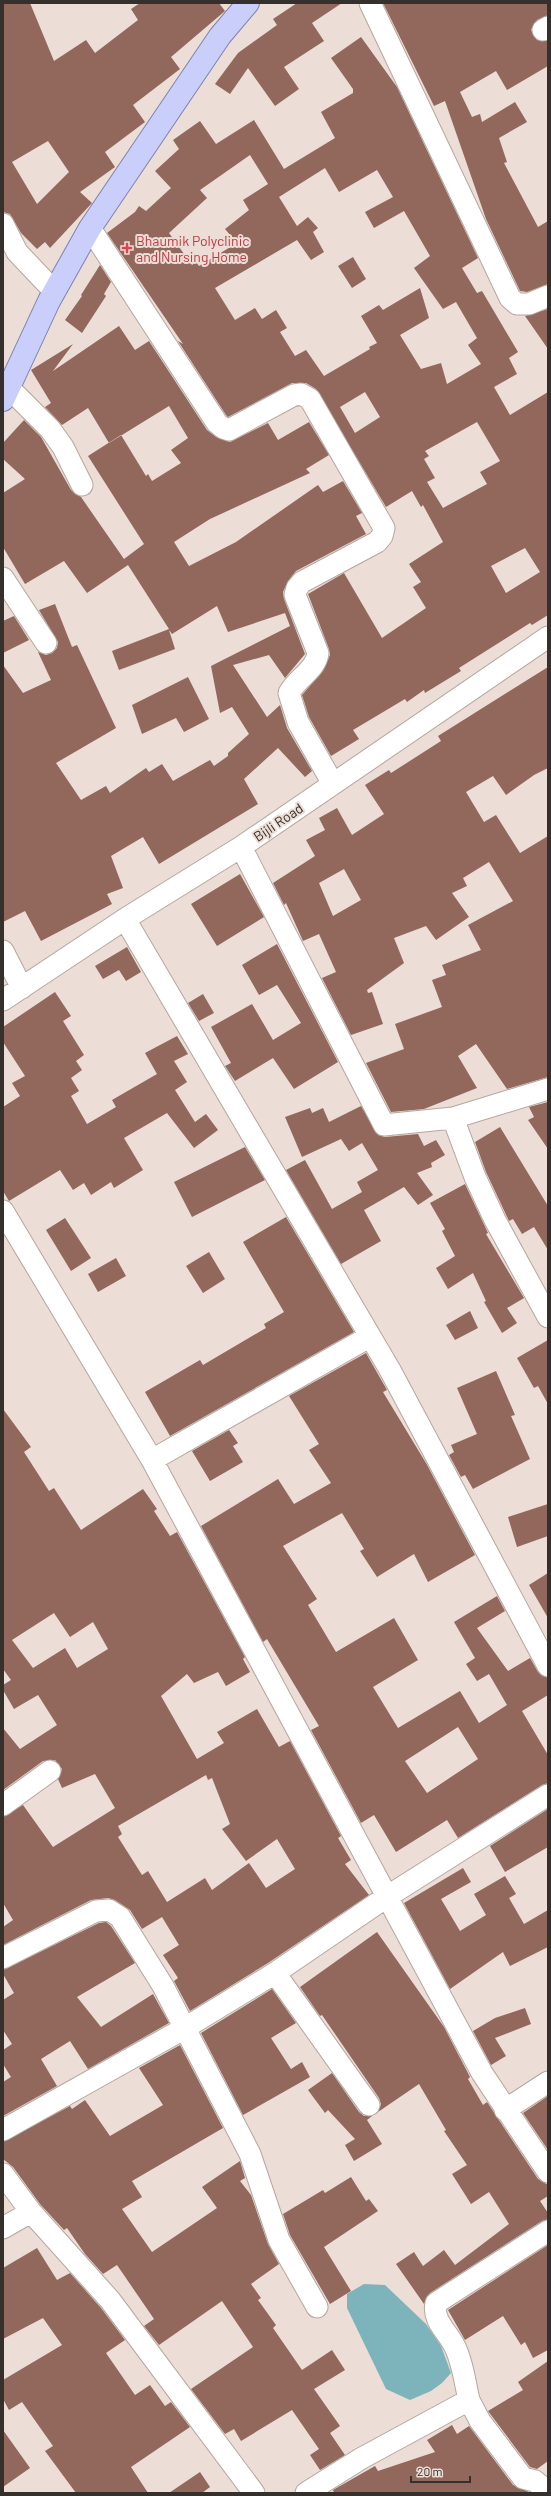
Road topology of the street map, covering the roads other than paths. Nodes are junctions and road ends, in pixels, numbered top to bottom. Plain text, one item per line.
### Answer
1 (248, 3) edge
2 (370, 3) edge
3 (3, 224) edge
4 (90, 228) junction
5 (10, 249) edge
6 (54, 291) junction
7 (548, 296) edge
8 (6, 394) edge
9 (82, 484) dead end
10 (3, 578) edge
11 (548, 637) edge
12 (46, 643) dead end
13 (333, 784) junction
14 (241, 847) junction
15 (125, 919) junction
16 (3, 952) edge
17 (22, 988) junction
18 (3, 1000) edge
19 (548, 1089) edge
20 (453, 1118) junction
21 (3, 1211) edge
22 (548, 1317) edge
23 (369, 1337) junction
24 (152, 1460) junction
25 (548, 1666) edge
26 (50, 1771) dead end
27 (548, 1795) edge
28 (3, 1805) edge
29 (385, 1898) junction
30 (3, 1958) edge
31 (275, 1973) junction
32 (185, 2028) junction
33 (548, 2082) edge
34 (369, 2105) dead end
35 (505, 2110) junction
36 (3, 2130) edge
37 (548, 2172) edge
38 (3, 2174) edge
39 (31, 2212) junction
40 (3, 2228) edge
41 (548, 2230) edge
42 (317, 2307) dead end
43 (469, 2400) junction
44 (548, 2492) edge
45 (254, 2493) edge
46 (306, 2493) edge

1 - 4 main road
2 - 7 street
3 - 5 street
4 - 6 main road
4 - 13 street
5 - 6 street
6 - 8 main road
8 - 9 street
10 - 12 street
11 - 13 street, Bijli Road
13 - 14 street, Bijli Road
14 - 15 street, Bijli Road
14 - 20 street
15 - 17 street, Bijli Road
15 - 23 street
16 - 17 street
17 - 18 street, Bijli Road
19 - 20 street
20 - 22 street
21 - 24 street
23 - 24 street
23 - 25 street
24 - 29 street
26 - 28 street
27 - 29 street
29 - 31 street
29 - 35 street
30 - 32 street
31 - 32 street
31 - 34 street
32 - 36 street
32 - 42 street
33 - 35 street
35 - 37 street
38 - 39 street
39 - 40 street
39 - 45 street
41 - 43 street
43 - 44 street
43 - 46 street

